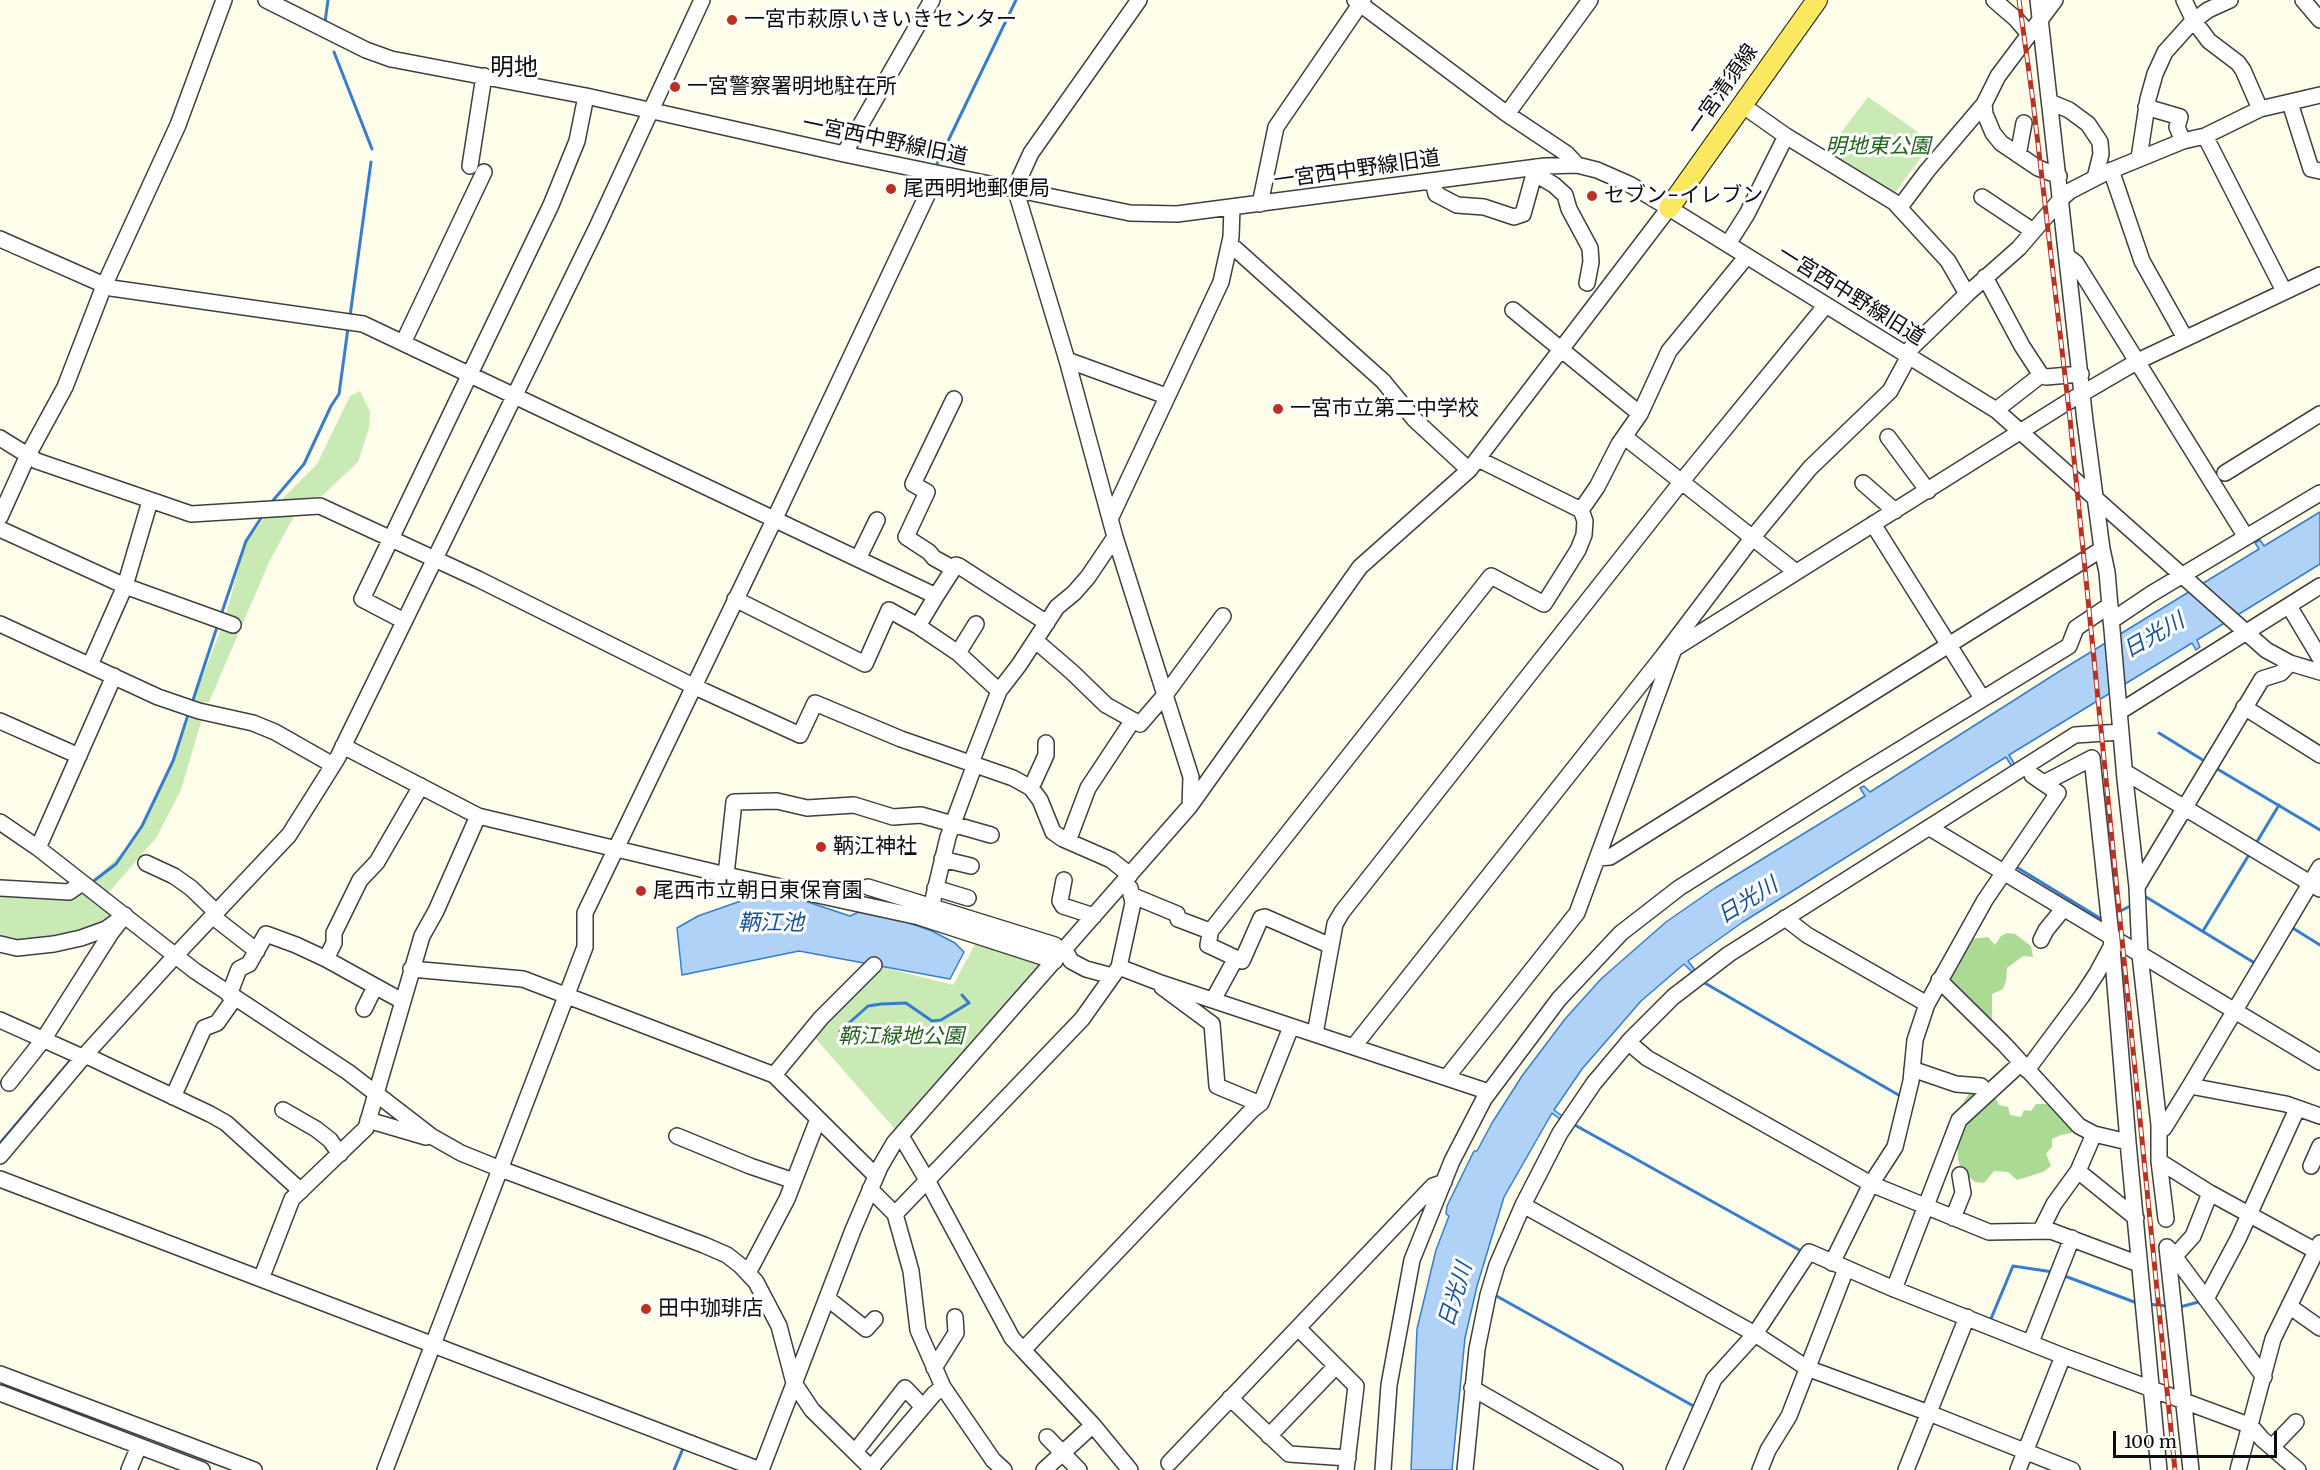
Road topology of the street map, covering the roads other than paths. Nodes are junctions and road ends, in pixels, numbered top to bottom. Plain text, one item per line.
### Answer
1 (224, 0) edge
2 (266, 0) edge
3 (702, 0) edge
4 (932, 0) edge
5 (1139, 0) edge
6 (1590, 0) edge
7 (1816, 0) edge
8 (1994, 0) edge
9 (2038, 0) edge
10 (2055, 0) edge
11 (2184, 0) edge
12 (2230, 0) edge
13 (2303, 0) edge
14 (1359, 1) edge
15 (2041, 19) junction
16 (2320, 19) edge
17 (2194, 21) junction
18 (2029, 34) junction
19 (484, 76) junction
20 (2320, 95) edge
21 (586, 96) junction
22 (2050, 102) junction
23 (2290, 102) junction
24 (1984, 104) junction
25 (1742, 105) junction
26 (2146, 107) junction
27 (2259, 109) junction
28 (650, 110) junction
29 (1507, 114) junction
30 (2024, 123) dead end
31 (1786, 136) junction
32 (2205, 136) junction
33 (2183, 141) junction
34 (844, 154) junction
35 (2019, 155) junction
36 (2139, 158) junction
37 (1577, 165) junction
38 (1536, 167) junction
39 (2111, 170) junction
40 (2320, 171) edge
41 (937, 174) junction
42 (2059, 176) junction
43 (2095, 178) junction
44 (1433, 181) junction
45 (1016, 188) junction
46 (1982, 197) dead end
47 (2061, 199) junction
48 (1260, 204) junction
49 (1900, 207) junction
50 (1232, 208) junction
51 (1669, 208) junction
52 (2033, 231) junction
53 (0, 239) edge
54 (1230, 244) junction
55 (1728, 244) junction
56 (1747, 256) junction
57 (2068, 257) junction
58 (2320, 274) edge
59 (1985, 277) junction
60 (1587, 283) dead end
61 (104, 286) junction
62 (2284, 291) junction
63 (1967, 294) junction
64 (1826, 305) junction
65 (1513, 310) dead end
66 (2185, 338) junction
67 (403, 343) junction
68 (1561, 350) junction
69 (1907, 355) junction
70 (1067, 360) junction
71 (2138, 361) junction
72 (470, 374) junction
73 (2081, 374) junction
74 (2041, 375) junction
75 (2083, 394) junction
76 (514, 395) junction
77 (1166, 396) junction
78 (954, 399) dead end
79 (1996, 410) junction
80 (1640, 414) junction
81 (2320, 414) edge
82 (2023, 432) junction
83 (1888, 437) dead end
84 (0, 438) edge
85 (1626, 438) junction
86 (28, 456) junction
87 (1474, 464) junction
88 (2225, 473) dead end
89 (1682, 481) junction
90 (1863, 483) dead end
91 (1928, 491) junction
92 (2320, 493) edge
93 (2097, 499) junction
94 (150, 501) junction
95 (1581, 510) junction
96 (1895, 511) junction
97 (0, 517) edge
98 (1111, 517) junction
99 (775, 518) junction
100 (877, 520) dead end
101 (1874, 524) junction
102 (0, 529) edge
103 (1115, 537) junction
104 (1753, 537) junction
105 (2246, 537) junction
106 (391, 538) junction
107 (2102, 549) junction
108 (435, 559) junction
109 (858, 559) junction
110 (954, 569) junction
111 (1796, 572) junction
112 (2182, 575) junction
113 (125, 586) junction
114 (2320, 586) edge
115 (936, 596) junction
116 (735, 599) junction
117 (2289, 606) junction
118 (2110, 613) junction
119 (1223, 616) dead end
120 (404, 621) junction
121 (1047, 623) junction
122 (0, 624) edge
123 (976, 624) dead end
124 (233, 625) dead end
125 (918, 626) junction
126 (2245, 633) junction
127 (1036, 641) junction
128 (1949, 644) junction
129 (1672, 648) junction
130 (958, 653) junction
131 (2320, 658) edge
132 (2290, 663) junction
133 (90, 665) junction
134 (2320, 672) edge
135 (114, 676) junction
136 (693, 686) junction
137 (999, 691) junction
138 (1165, 695) junction
139 (1983, 698) junction
140 (2244, 707) junction
141 (2119, 712) junction
142 (1133, 720) junction
143 (0, 721) edge
144 (2121, 732) junction
145 (1046, 743) dead end
146 (343, 746) junction
147 (2320, 755) edge
148 (79, 756) junction
149 (973, 764) junction
150 (333, 765) junction
151 (2125, 772) junction
152 (421, 786) junction
153 (1031, 788) junction
154 (1191, 806) junction
155 (2185, 808) junction
156 (478, 816) junction
157 (0, 822) edge
158 (953, 823) junction
159 (1930, 828) junction
160 (991, 835) dead end
161 (1068, 841) junction
162 (38, 848) junction
163 (615, 848) junction
164 (1598, 858) junction
165 (942, 859) junction
166 (146, 863) dead end
167 (971, 866) dead end
168 (2320, 867) edge
169 (2003, 872) junction
170 (726, 875) junction
171 (1064, 880) dead end
172 (1129, 883) junction
173 (82, 884) junction
174 (2315, 886) edge
175 (868, 887) dead end
176 (2137, 887) junction
177 (0, 888) edge
178 (935, 888) junction
179 (968, 898) dead end
180 (2064, 908) junction
181 (214, 914) junction
182 (929, 914) junction
183 (124, 915) junction
184 (1094, 916) junction
185 (1785, 918) junction
186 (1211, 929) junction
187 (2042, 940) dead end
188 (2111, 941) junction
189 (0, 944) edge
190 (1331, 946) junction
191 (257, 951) junction
192 (1058, 952) junction
193 (2140, 955) junction
194 (175, 956) junction
195 (1236, 958) junction
196 (326, 959) junction
197 (874, 965) dead end
198 (411, 969) junction
199 (1115, 971) junction
200 (1939, 980) junction
201 (1158, 982) junction
202 (375, 987) junction
203 (565, 994) junction
204 (232, 997) junction
205 (402, 1001) junction
206 (1216, 1001) junction
207 (1927, 1004) junction
208 (364, 1009) dead end
209 (2234, 1011) junction
210 (0, 1020) edge
211 (1212, 1024) junction
212 (1291, 1027) junction
213 (1315, 1034) junction
214 (43, 1040) junction
215 (1628, 1042) junction
216 (1354, 1046) junction
217 (85, 1055) junction
218 (2318, 1056) edge
219 (2024, 1066) junction
220 (1912, 1069) junction
221 (774, 1075) junction
222 (1447, 1077) junction
223 (9, 1083) dead end
224 (2190, 1086) junction
225 (1489, 1092) junction
226 (1988, 1094) junction
227 (375, 1095) junction
228 (173, 1097) junction
229 (1260, 1104) junction
230 (2297, 1109) junction
231 (284, 1110) dead end
232 (2320, 1116) edge
233 (818, 1119) junction
234 (368, 1120) junction
235 (2160, 1131) junction
236 (2094, 1134) junction
237 (677, 1136) dead end
238 (901, 1136) junction
239 (440, 1141) junction
240 (2128, 1142) junction
241 (2320, 1146) edge
242 (340, 1154) junction
243 (0, 1156) edge
244 (2159, 1161) junction
245 (2311, 1166) dead end
246 (498, 1168) junction
247 (2078, 1171) junction
248 (1960, 1175) dead end
249 (0, 1179) edge
250 (927, 1180) junction
251 (794, 1181) junction
252 (873, 1182) junction
253 (1444, 1182) junction
254 (1871, 1184) junction
255 (301, 1191) junction
256 (2210, 1193) junction
257 (1523, 1205) junction
258 (1927, 1207) junction
259 (2250, 1213) junction
260 (895, 1214) junction
261 (1953, 1218) junction
262 (2136, 1218) junction
263 (2166, 1219) dead end
264 (2042, 1230) junction
265 (2072, 1239) junction
266 (2318, 1247) edge
267 (2174, 1257) junction
268 (2139, 1264) junction
269 (1839, 1266) junction
270 (748, 1273) junction
271 (261, 1279) junction
272 (1894, 1289) junction
273 (827, 1298) junction
274 (2206, 1299) junction
275 (2289, 1306) junction
276 (955, 1317) dead end
277 (1966, 1317) junction
278 (875, 1319) dead end
279 (1298, 1328) junction
280 (2320, 1328) edge
281 (1755, 1335) junction
282 (2031, 1342) junction
283 (432, 1343) junction
284 (1023, 1350) junction
285 (2063, 1356) junction
286 (1336, 1366) junction
287 (934, 1368) junction
288 (1807, 1368) junction
289 (0, 1374) edge
290 (2264, 1377) junction
291 (794, 1383) junction
292 (942, 1387) junction
293 (1472, 1388) junction
294 (2152, 1389) junction
295 (0, 1393) edge
296 (1230, 1398) junction
297 (2185, 1400) junction
298 (923, 1407) junction
299 (1929, 1413) junction
300 (2296, 1422) dead end
301 (1092, 1425) junction
302 (2251, 1426) junction
303 (1269, 1436) junction
304 (1047, 1437) dead end
305 (139, 1446) junction
306 (2273, 1446) junction
307 (2025, 1451) junction
308 (855, 1452) junction
309 (1063, 1453) junction
310 (1347, 1464) edge
311 (1166, 1468) edge
312 (872, 1469) edge
313 (129, 1470) edge
314 (202, 1470) edge
315 (254, 1470) edge
316 (384, 1470) edge
317 (761, 1470) edge
318 (1004, 1470) edge
319 (1044, 1470) edge
320 (1079, 1470) edge
321 (1130, 1470) edge
322 (1383, 1470) edge
323 (1465, 1470) edge
324 (1615, 1470) edge
325 (1674, 1470) edge
326 (1760, 1470) edge
327 (1906, 1470) edge
328 (2018, 1470) edge
329 (2072, 1470) edge
330 (2159, 1470) edge
331 (2191, 1470) edge
332 (2238, 1470) edge
333 (2298, 1470) edge

1 - 61 street
2 - 19 street, 一宮西中野線旧道
3 - 28 street
4 - 34 street
5 - 45 street
6 - 29 street
7 - 25 main road, 一宮清須線
8 - 18 street
9 - 15 street
10 - 15 street
11 - 17 street
12 - 17 street
13 - 16 street
14 - 29 street
14 - 48 street
15 - 18 street
15 - 22 street
17 - 26 street
17 - 27 street
18 - 24 street
19 - 21 street, 一宮西中野線旧道
19 - 67 street
20 - 23 street
21 - 28 street, 一宮西中野線旧道
21 - 72 street
22 - 42 street
22 - 43 street
23 - 27 street
23 - 40 street
24 - 35 street
24 - 49 street
25 - 31 street
25 - 51 main road, 一宮清須線
26 - 33 street
26 - 36 street
27 - 32 street
28 - 34 street, 一宮西中野線旧道
28 - 76 street
29 - 37 street
30 - 35 street
31 - 49 street
31 - 55 street
32 - 33 street
32 - 62 street
33 - 36 street
34 - 41 street, 一宮西中野線旧道
35 - 42 street
36 - 39 street
37 - 38 street, 一宮西中野線旧道
37 - 51 street, 一宮西中野線旧道
38 - 44 street, 一宮西中野線旧道
38 - 44 street
38 - 60 street
39 - 43 street
39 - 66 street
41 - 45 street, 一宮西中野線旧道
41 - 99 street
42 - 47 street
43 - 47 street
44 - 48 street, 一宮西中野線旧道
45 - 50 street, 一宮西中野線旧道
45 - 70 street
46 - 52 street
47 - 52 street
47 - 57 street
48 - 50 street, 一宮西中野線旧道
49 - 63 street
50 - 54 street
51 - 55 street, 一宮西中野線旧道
51 - 68 street
52 - 59 street
53 - 61 street
54 - 77 street
54 - 87 street
55 - 56 street, 一宮西中野線旧道
56 - 64 street, 一宮西中野線旧道
56 - 80 street
57 - 71 street
57 - 73 street
58 - 62 street
59 - 63 street
59 - 74 street
61 - 67 street
61 - 86 street
62 - 66 street
63 - 69 street
64 - 69 street, 一宮西中野線旧道
64 - 89 street
65 - 68 street
66 - 71 street
67 - 72 street
68 - 80 street
68 - 87 street
69 - 79 street, 一宮西中野線旧道
69 - 104 street
70 - 77 street
70 - 98 street
71 - 75 street
71 - 105 street
72 - 76 street
72 - 106 street
73 - 74 street
73 - 75 street
74 - 79 street
75 - 82 street
75 - 93 street
76 - 99 street
76 - 108 street
77 - 98 street
78 - 110 street
79 - 82 street, 一宮西中野線旧道
80 - 85 street
81 - 88 street
82 - 91 street
82 - 93 street, 一宮西中野線旧道
83 - 91 street
84 - 86 street
85 - 89 street
85 - 95 street
86 - 94 street
86 - 97 street
87 - 95 street
87 - 154 street
89 - 104 street
89 - 190 street
90 - 96 street
91 - 96 street
92 - 105 street
93 - 107 street
93 - 112 street, 一宮西中野線旧道
94 - 106 street
94 - 113 street
95 - 186 street
96 - 101 street
98 - 103 street
99 - 109 street
99 - 116 street
100 - 109 street
101 - 111 street
101 - 128 street
102 - 113 street
103 - 121 street
103 - 138 street
104 - 111 street
104 - 129 street
105 - 112 street
106 - 108 street
106 - 120 street
107 - 118 street
107 - 128 street
108 - 120 street
108 - 136 street
109 - 115 street
110 - 115 street
110 - 121 street
111 - 129 street
112 - 118 street
112 - 126 street, 一宮西中野線旧道
113 - 124 street
113 - 133 street
114 - 117 street
115 - 125 street
116 - 125 street
116 - 136 street
117 - 126 street
117 - 131 street
118 - 139 street
118 - 141 street
119 - 138 street
120 - 146 street
121 - 127 street
122 - 133 street
123 - 130 street
125 - 130 street
126 - 132 street, 一宮西中野線旧道
126 - 141 street
127 - 137 street
127 - 142 street
128 - 139 street
128 - 164 street
129 - 164 street
129 - 216 street
130 - 137 street
132 - 134 street, 一宮西中野線旧道
132 - 140 street
133 - 135 street
135 - 148 street
135 - 150 street
136 - 149 street
136 - 163 street
137 - 149 street
138 - 142 street
138 - 154 street
139 - 225 street
140 - 147 street
140 - 155 street
141 - 144 street
142 - 161 street
143 - 148 street
144 - 151 street
144 - 159 street
145 - 153 street
146 - 150 street
146 - 152 street
148 - 162 street
149 - 153 street
149 - 158 street
150 - 181 street
151 - 155 street
151 - 176 street
152 - 156 street
152 - 196 street
153 - 161 street
154 - 172 street
155 - 174 street
155 - 176 street
156 - 163 street
156 - 198 street
157 - 162 street
158 - 160 street
158 - 165 street
158 - 170 street
159 - 169 street
159 - 185 street
161 - 172 street
162 - 173 street
163 - 170 street
163 - 203 street
164 - 222 street
165 - 167 street
165 - 178 street
166 - 181 street
168 - 174 street
169 - 180 street
169 - 188 street
169 - 200 street
170 - 182 street
171 - 184 street
172 - 184 street
172 - 186 street
172 - 199 street
173 - 177 street
173 - 183 street
174 - 209 street
175 - 182 street
176 - 193 street
178 - 179 street
178 - 182 street
180 - 187 street
180 - 188 street
181 - 191 street
181 - 194 street
182 - 192 street
183 - 189 street
183 - 194 street
183 - 214 street
184 - 192 street
185 - 207 street
185 - 215 street
186 - 195 street
188 - 193 street
188 - 219 street
188 - 240 street
190 - 195 street
190 - 213 street
191 - 196 street
191 - 204 street
192 - 199 street
192 - 238 street
193 - 209 street
193 - 235 street
194 - 204 street
194 - 217 street
195 - 206 street
196 - 202 street
197 - 221 street
198 - 203 street
198 - 205 street
199 - 201 street
199 - 250 street
200 - 207 street
200 - 219 street
201 - 206 street
201 - 211 street
202 - 205 street
202 - 208 street
203 - 221 street
203 - 246 street
204 - 227 street
204 - 228 street
205 - 227 street
206 - 211 street
206 - 212 street
207 - 220 street
209 - 218 street
209 - 224 street
210 - 214 street
211 - 229 street
212 - 213 street
212 - 229 street
213 - 216 street
214 - 217 street
214 - 223 street
215 - 254 street
215 - 257 street
216 - 222 street
217 - 228 street
217 - 243 street
219 - 226 street
219 - 236 street
220 - 226 street
220 - 254 street
221 - 233 street
222 - 225 street
224 - 230 street
224 - 235 street
225 - 253 street
226 - 258 street
227 - 234 street
227 - 239 street
228 - 255 street
229 - 284 street
230 - 232 street
230 - 259 street
231 - 242 street
233 - 251 street
233 - 252 street
234 - 239 street
234 - 242 street
235 - 244 street
236 - 240 street
236 - 247 street
237 - 251 street
238 - 250 street
238 - 252 street
239 - 246 street
240 - 262 street
241 - 245 street
242 - 255 street
244 - 256 street
244 - 263 street
246 - 270 street
246 - 283 street
247 - 262 street
247 - 264 street
248 - 261 street
249 - 271 street
250 - 260 street
250 - 284 street
251 - 270 street
252 - 260 street
252 - 273 street
253 - 279 street
253 - 322 street
254 - 258 street
254 - 269 street
255 - 271 street
256 - 259 street
256 - 267 street
257 - 281 street
257 - 293 street
258 - 261 street
258 - 272 street
259 - 266 street
259 - 274 street
260 - 287 street
261 - 264 street
262 - 268 street
264 - 265 street
265 - 268 street
265 - 282 street
266 - 275 street
267 - 274 street
267 - 297 street
268 - 294 street
269 - 272 street
269 - 281 street
269 - 288 street
270 - 291 street
271 - 283 street
272 - 277 street
273 - 278 street
273 - 291 street
274 - 290 street
275 - 280 street
275 - 290 street
276 - 287 street
277 - 282 street
277 - 299 street
279 - 286 street
279 - 296 street
281 - 288 street
281 - 325 street
282 - 285 street
283 - 316 street
283 - 317 street
284 - 301 street
285 - 294 street
285 - 307 street
286 - 303 street
286 - 310 street
287 - 292 street
288 - 299 street
288 - 326 street
289 - 315 street
290 - 302 street
291 - 308 street
291 - 317 street
292 - 298 street
292 - 318 street
293 - 323 street
293 - 324 street
294 - 297 street
294 - 330 street
295 - 305 street
296 - 303 street
296 - 311 street
297 - 302 street
297 - 331 street
298 - 308 street
298 - 312 street
299 - 307 street
299 - 327 street
300 - 306 street
301 - 309 street
301 - 321 street
302 - 306 street
302 - 332 street
303 - 310 street
304 - 309 street
305 - 313 street
305 - 314 street
306 - 333 street
307 - 328 street
307 - 329 street
308 - 312 street
309 - 319 street
309 - 320 street

